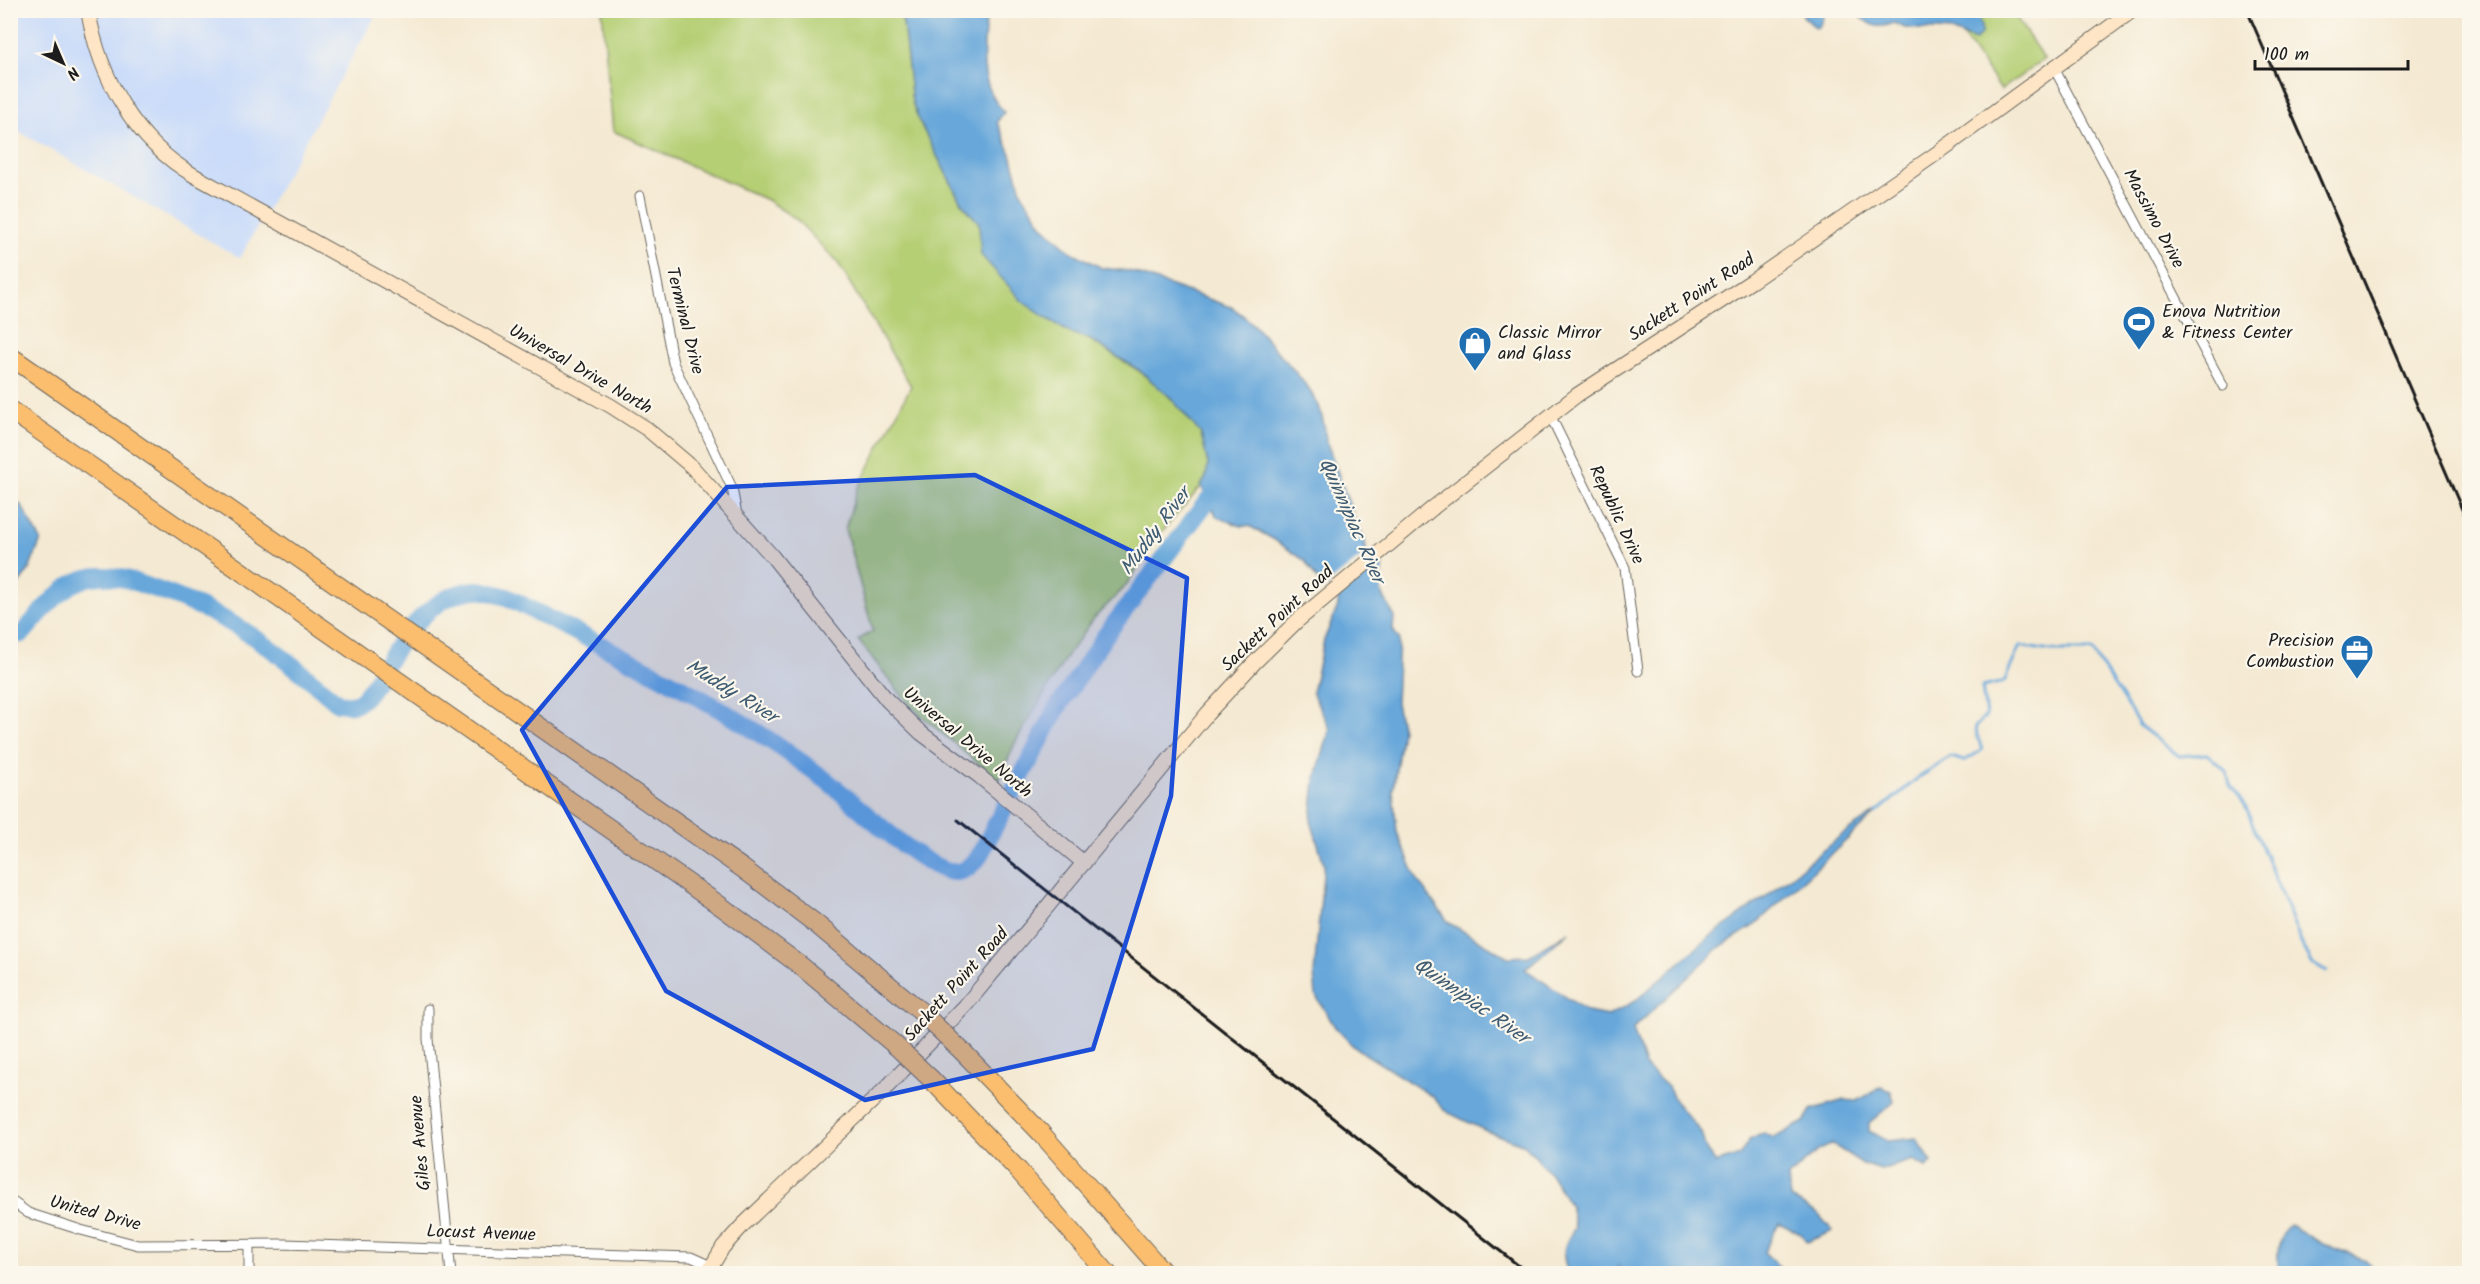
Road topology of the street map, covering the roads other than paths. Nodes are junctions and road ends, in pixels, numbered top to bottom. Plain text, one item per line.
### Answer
1 (88, 10) edge
2 (2133, 10) edge
3 (2054, 68) junction
4 (640, 196) dead end
5 (10, 356) edge
6 (2223, 386) dead end
7 (10, 410) edge
8 (1550, 415) junction
9 (737, 515) junction
10 (1638, 671) dead end
11 (1084, 863) junction
12 (428, 1009) dead end
13 (10, 1200) edge
14 (249, 1245) junction
15 (448, 1250) junction
16 (709, 1270) edge
17 (249, 1274) edge
18 (451, 1274) edge
19 (1108, 1274) edge
20 (1165, 1274) edge

1 - 9 street, Universal Drive North
2 - 3 street, Sackett Point Road
3 - 6 street, Massimo Drive
3 - 8 street, Sackett Point Road
4 - 9 street, Terminal Drive
5 - 20 highway, bridge
7 - 19 highway, bridge
8 - 10 street, Republic Drive
8 - 11 street, Sackett Point Road
9 - 11 street, Universal Drive North
11 - 16 street, Sackett Point Road
12 - 15 street, Giles Avenue
13 - 14 street, United Drive
14 - 15 street, Locust Avenue
14 - 17 street
15 - 16 street, Locust Avenue
15 - 18 street, Giles Avenue

